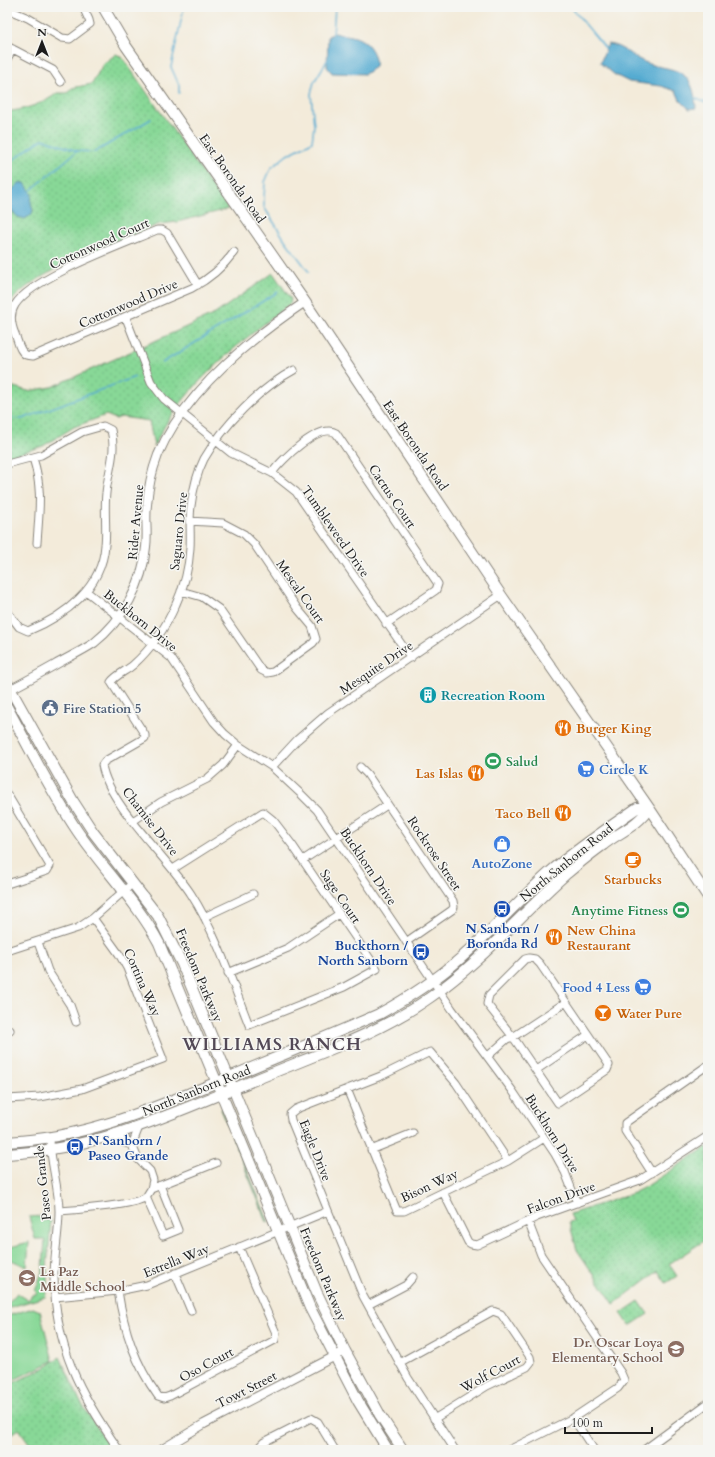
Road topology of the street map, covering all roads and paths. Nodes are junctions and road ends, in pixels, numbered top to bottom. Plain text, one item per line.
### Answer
1 (83, 7) edge
2 (103, 7) edge
3 (7, 9) edge
4 (10, 48) edge
5 (7, 59) edge
6 (61, 82) dead end
7 (234, 252) dead end
8 (198, 285) junction
9 (305, 302) junction
10 (126, 318) junction
11 (22, 352) joint
12 (294, 370) dead end
13 (182, 414) junction
14 (216, 442) junction
15 (33, 458) junction
16 (7, 464) edge
17 (272, 473) junction
18 (189, 521) junction
19 (37, 543) dead end
20 (86, 591) junction
21 (181, 591) junction
22 (501, 595) junction
23 (7, 611) edge
24 (119, 617) junction
25 (386, 624) junction
26 (153, 644) junction
27 (411, 658) junction
28 (8, 688) edge
29 (7, 707) edge
30 (238, 745) junction
31 (272, 767) junction
32 (360, 767) dead end
33 (7, 794) edge
34 (387, 805) junction
35 (649, 808) junction
36 (133, 821) junction
37 (336, 839) junction
38 (303, 860) junction
39 (173, 869) junction
40 (132, 883) junction
41 (7, 884) edge
42 (124, 890) junction
43 (252, 894) dead end
44 (708, 897) edge
45 (339, 914) junction
46 (204, 917) junction
47 (93, 918) junction
48 (38, 942) junction
49 (406, 942) junction
50 (7, 951) edge
51 (228, 974) junction
52 (434, 981) junction
53 (440, 991) junction
54 (566, 1002) junction
55 (76, 1022) dead end
56 (249, 1025) joint
57 (588, 1035) junction
58 (513, 1038) junction
59 (488, 1056) junction
60 (708, 1065) edge
61 (536, 1070) junction
62 (228, 1077) junction
63 (217, 1082) junction
64 (233, 1088) junction
65 (347, 1089) junction
66 (222, 1093) junction
67 (7, 1099) edge
68 (139, 1127) junction
69 (413, 1133) dead end
70 (120, 1134) junction
71 (708, 1136) edge
72 (50, 1138) junction
73 (107, 1138) junction
74 (544, 1138) junction
75 (7, 1142) edge
76 (132, 1145) junction
77 (50, 1150) junction
78 (371, 1150) junction
79 (7, 1154) edge
80 (508, 1161) junction
81 (216, 1163) dead end
82 (652, 1174) junction
83 (160, 1185) junction
84 (151, 1188) junction
85 (443, 1192) junction
86 (146, 1197) junction
87 (577, 1203) junction
88 (59, 1210) junction
89 (328, 1211) junction
90 (528, 1221) junction
91 (290, 1226) junction
92 (278, 1231) junction
93 (239, 1247) junction
94 (175, 1273) junction
95 (413, 1277) dead end
96 (118, 1291) junction
97 (55, 1297) junction
98 (368, 1305) junction
99 (191, 1311) dead end
100 (344, 1351) junction
101 (334, 1357) junction
102 (399, 1362) junction
103 (708, 1403) edge
104 (573, 1418) junction
105 (434, 1420) junction
106 (259, 1448) edge
107 (119, 1450) edge
108 (161, 1450) edge
109 (335, 1450) edge
110 (388, 1450) edge
111 (403, 1450) edge
112 (455, 1450) edge
113 (509, 1450) edge
114 (594, 1450) edge
115 (644, 1450) edge

1 - 3 street
2 - 9 main road, East Boronda Road
4 - 5 street
4 - 6 street
7 - 8 street, Cottonwood Drive
8 - 10 street, Cottonwood Drive
8 - 11 street, Cottonwood Court
9 - 13 street, Rider Avenue
9 - 22 main road, East Boronda Road
10 - 11 street, Cottonwood Drive
10 - 13 street, Tumbleweed Drive
12 - 14 street, Saguaro Drive
13 - 14 street, Tumbleweed Drive
13 - 24 street, Rider Avenue
14 - 17 street, Tumbleweed Drive
14 - 18 street, Saguaro Drive
15 - 16 street
15 - 19 street
15 - 20 street
17 - 25 street, Tumbleweed Drive
17 - 25 street, Cactus Court
18 - 21 street, Saguaro Drive
18 - 21 street, Mescal Court
20 - 23 street
20 - 24 street, Buckhorn Drive
21 - 26 street, Saguaro Drive
22 - 27 street, Mesquite Drive
22 - 35 main road, East Boronda Road
24 - 26 street, Buckhorn Drive
24 - 28 street, Rider Avenue
25 - 27 street, Tumbleweed Drive
26 - 30 street, Buckhorn Drive
26 - 36 street, Chamise Drive
27 - 31 street, Mesquite Drive
28 - 40 main road, Freedom Parkway
29 - 42 main road, Freedom Parkway
30 - 31 street, Buckhorn Drive
30 - 36 street
31 - 37 street, Buckhorn Drive
32 - 34 street, Rockrose Street
33 - 41 street
34 - 37 street
34 - 49 street, Rockrose Street
35 - 44 main road, East Boronda Road
35 - 52 main road, North Sanborn Road
35 - 53 main road, North Sanborn Road
36 - 39 street, Chamise Drive
37 - 38 street
37 - 49 street, Buckhorn Drive
38 - 39 street, Sage Court
38 - 45 street, Sage Court
39 - 46 street, Chamise Drive
40 - 42 street
40 - 62 main road, Freedom Parkway
42 - 47 street
42 - 63 main road, Freedom Parkway
43 - 46 street
45 - 51 street
45 - 56 street, Sage Court
46 - 51 street, Chamise Drive
47 - 48 street
47 - 67 street, Cortina Way
48 - 50 street
48 - 55 street
49 - 52 street, Buckhorn Drive
51 - 56 street, Chamise Drive
52 - 53 street, Buckhorn Drive
52 - 62 main road, North Sanborn Road
53 - 59 street, Buckhorn Drive
53 - 64 main road, North Sanborn Road
54 - 57 street
54 - 58 street
54 - 58 street
57 - 61 street
57 - 61 street
58 - 59 street
58 - 61 street
59 - 74 street, Buckhorn Drive
60 - 82 street
62 - 63 main road, North Sanborn Road
62 - 64 main road, Freedom Parkway
63 - 66 main road, Freedom Parkway
63 - 72 main road, North Sanborn Road
64 - 66 main road, North Sanborn Road
64 - 91 main road, Freedom Parkway
65 - 78 street, Bison Way
65 - 80 street, Eagle Drive
65 - 89 street, Eagle Drive
66 - 68 main road, North Sanborn Road
66 - 92 main road, Freedom Parkway
68 - 70 main road, North Sanborn Road
68 - 76 street
69 - 78 street
70 - 73 main road, North Sanborn Road
70 - 76 street
71 - 82 street, Falcon Drive
72 - 75 main road, North Sanborn Road
72 - 77 street, Paseo Grande
73 - 76 street
73 - 77 main road, North Sanborn Road
74 - 80 street, Bison Way
74 - 87 street, Buckhorn Drive
76 - 84 street
77 - 79 main road, North Sanborn Road
77 - 88 street, Paseo Grande
78 - 85 street, Bison Way
80 - 85 street, Bison Way
81 - 83 street
82 - 87 street, Falcon Drive
83 - 84 street
83 - 86 street
84 - 86 street
85 - 90 street, Falcon Drive
86 - 88 street
87 - 90 street, Falcon Drive
88 - 97 street, Paseo Grande
89 - 91 street, Estrella Way
89 - 98 street, Eagle Drive
90 - 104 street
91 - 92 street, Estrella Way
91 - 100 main road, Freedom Parkway
92 - 93 street, Estrella Way
92 - 101 main road, Freedom Parkway
93 - 94 street, Estrella Way
93 - 96 street, Oso Court
94 - 96 street, Estrella Way
94 - 99 street
95 - 98 street
96 - 97 street, Estrella Way
97 - 107 street, Paseo Grande
98 - 102 street, Eagle Drive
100 - 101 street, Towt Street
100 - 111 main road, Freedom Parkway
101 - 108 street, Towt Street
101 - 110 main road, Freedom Parkway
102 - 105 street, Eagle Drive
102 - 105 street, Wolf Court
103 - 115 street
104 - 113 street
104 - 114 street
105 - 112 street, Eagle Drive
106 - 109 street

